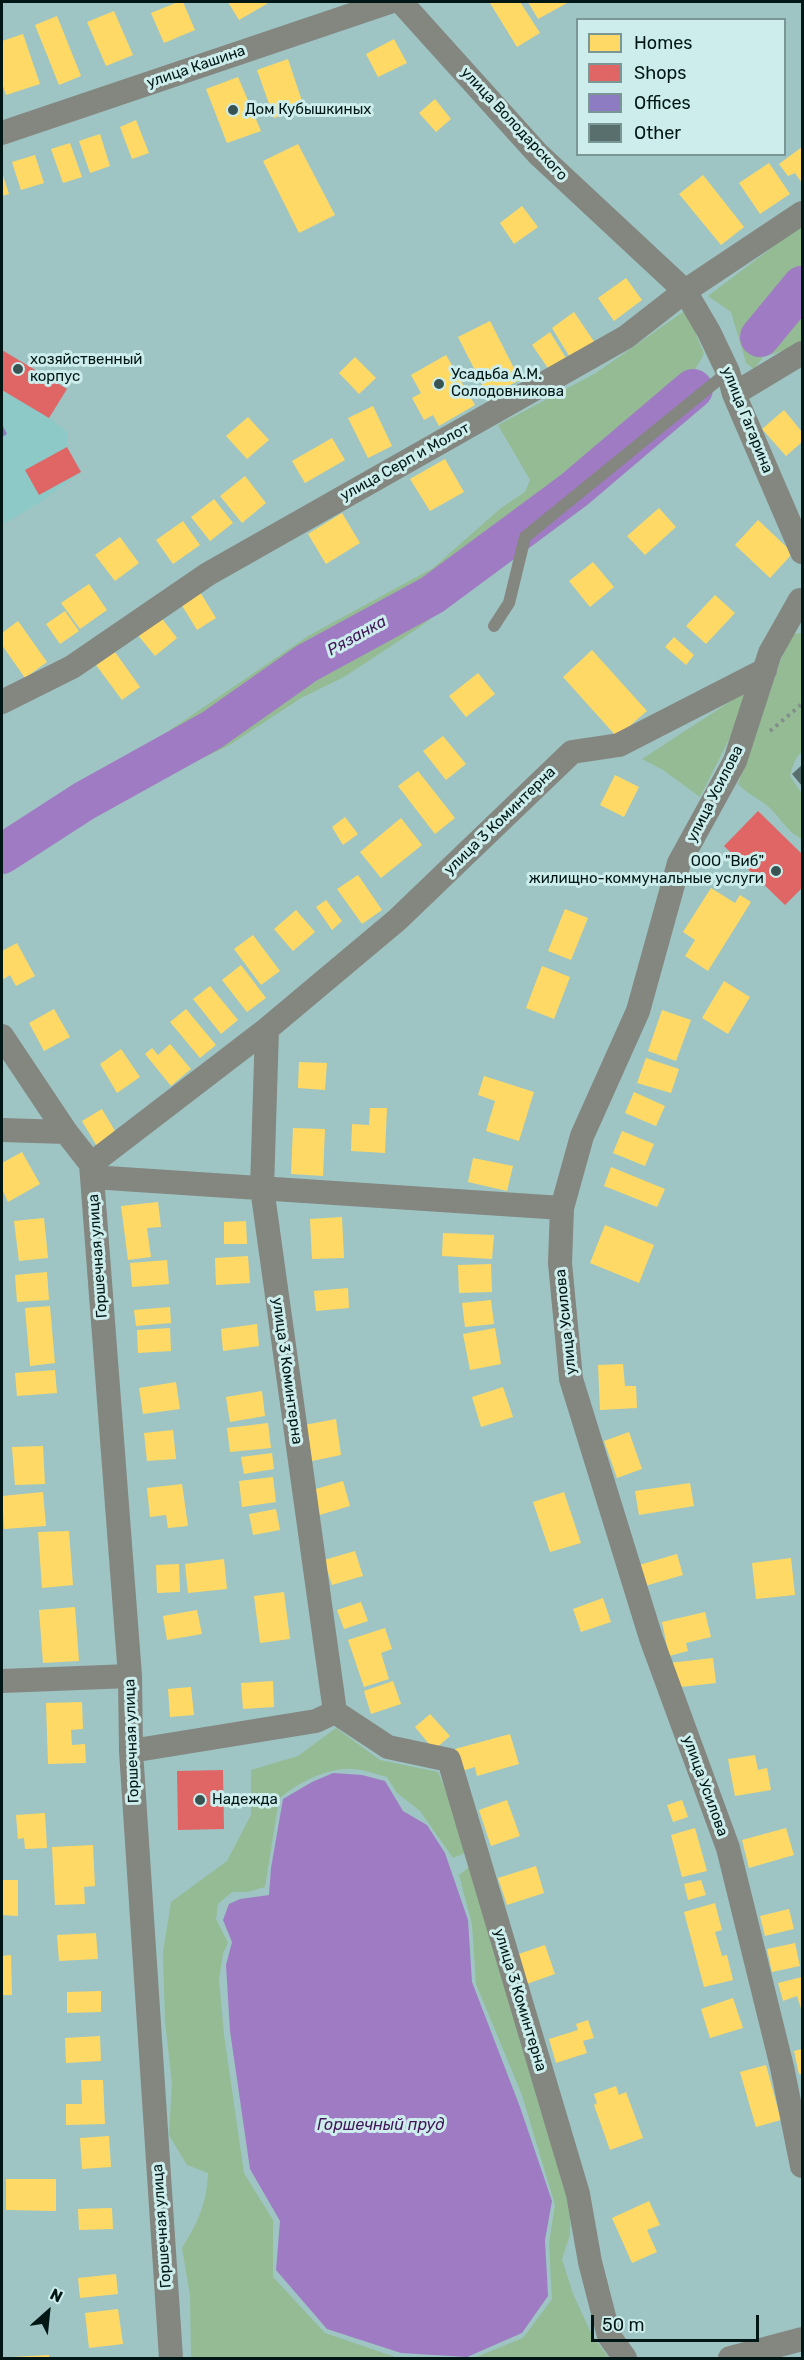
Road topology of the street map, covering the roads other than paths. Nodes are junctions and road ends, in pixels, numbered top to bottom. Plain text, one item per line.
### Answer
1 (390, 2) edge
2 (401, 2) edge
3 (2, 133) edge
4 (802, 213) edge
5 (685, 291) junction
6 (802, 353) edge
7 (731, 383) junction
8 (802, 552) edge
9 (802, 598) edge
10 (494, 626) dead end
11 (765, 670) junction
12 (2, 702) edge
13 (267, 1029) junction
14 (2, 1036) edge
15 (2, 1130) edge
16 (66, 1132) junction
17 (92, 1170) junction
18 (262, 1188) junction
19 (562, 1208) junction
20 (130, 1676) junction
21 (2, 1681) edge
22 (335, 1712) junction
23 (131, 1751) junction
24 (802, 2166) edge
25 (802, 2339) edge
26 (171, 2358) edge
27 (625, 2358) edge
28 (730, 2358) edge

1 - 3 street, улица Кашина
2 - 5 street, улица Володарского
4 - 5 street, улица Серп и Молот
5 - 7 street, улица Гагарина
5 - 12 street, улица Серп и Молот
6 - 7 street
7 - 8 street, улица Гагарина
7 - 10 lane
9 - 11 street, улица Усилова
11 - 13 street, улица 3 Коминтерна
11 - 19 street, улица Усилова
13 - 17 street, улица 3 Коминтерна
13 - 18 street, улица 3 Коминтерна
14 - 16 street
15 - 16 street
16 - 17 street
17 - 18 street
17 - 20 street, Горшечная улица
18 - 19 street
18 - 22 street, улица 3 Коминтерна
19 - 24 street, улица Усилова
20 - 21 street
20 - 23 street, Горшечная улица
22 - 23 street
22 - 27 street, улица 3 Коминтерна
23 - 26 street, Горшечная улица
25 - 28 street

